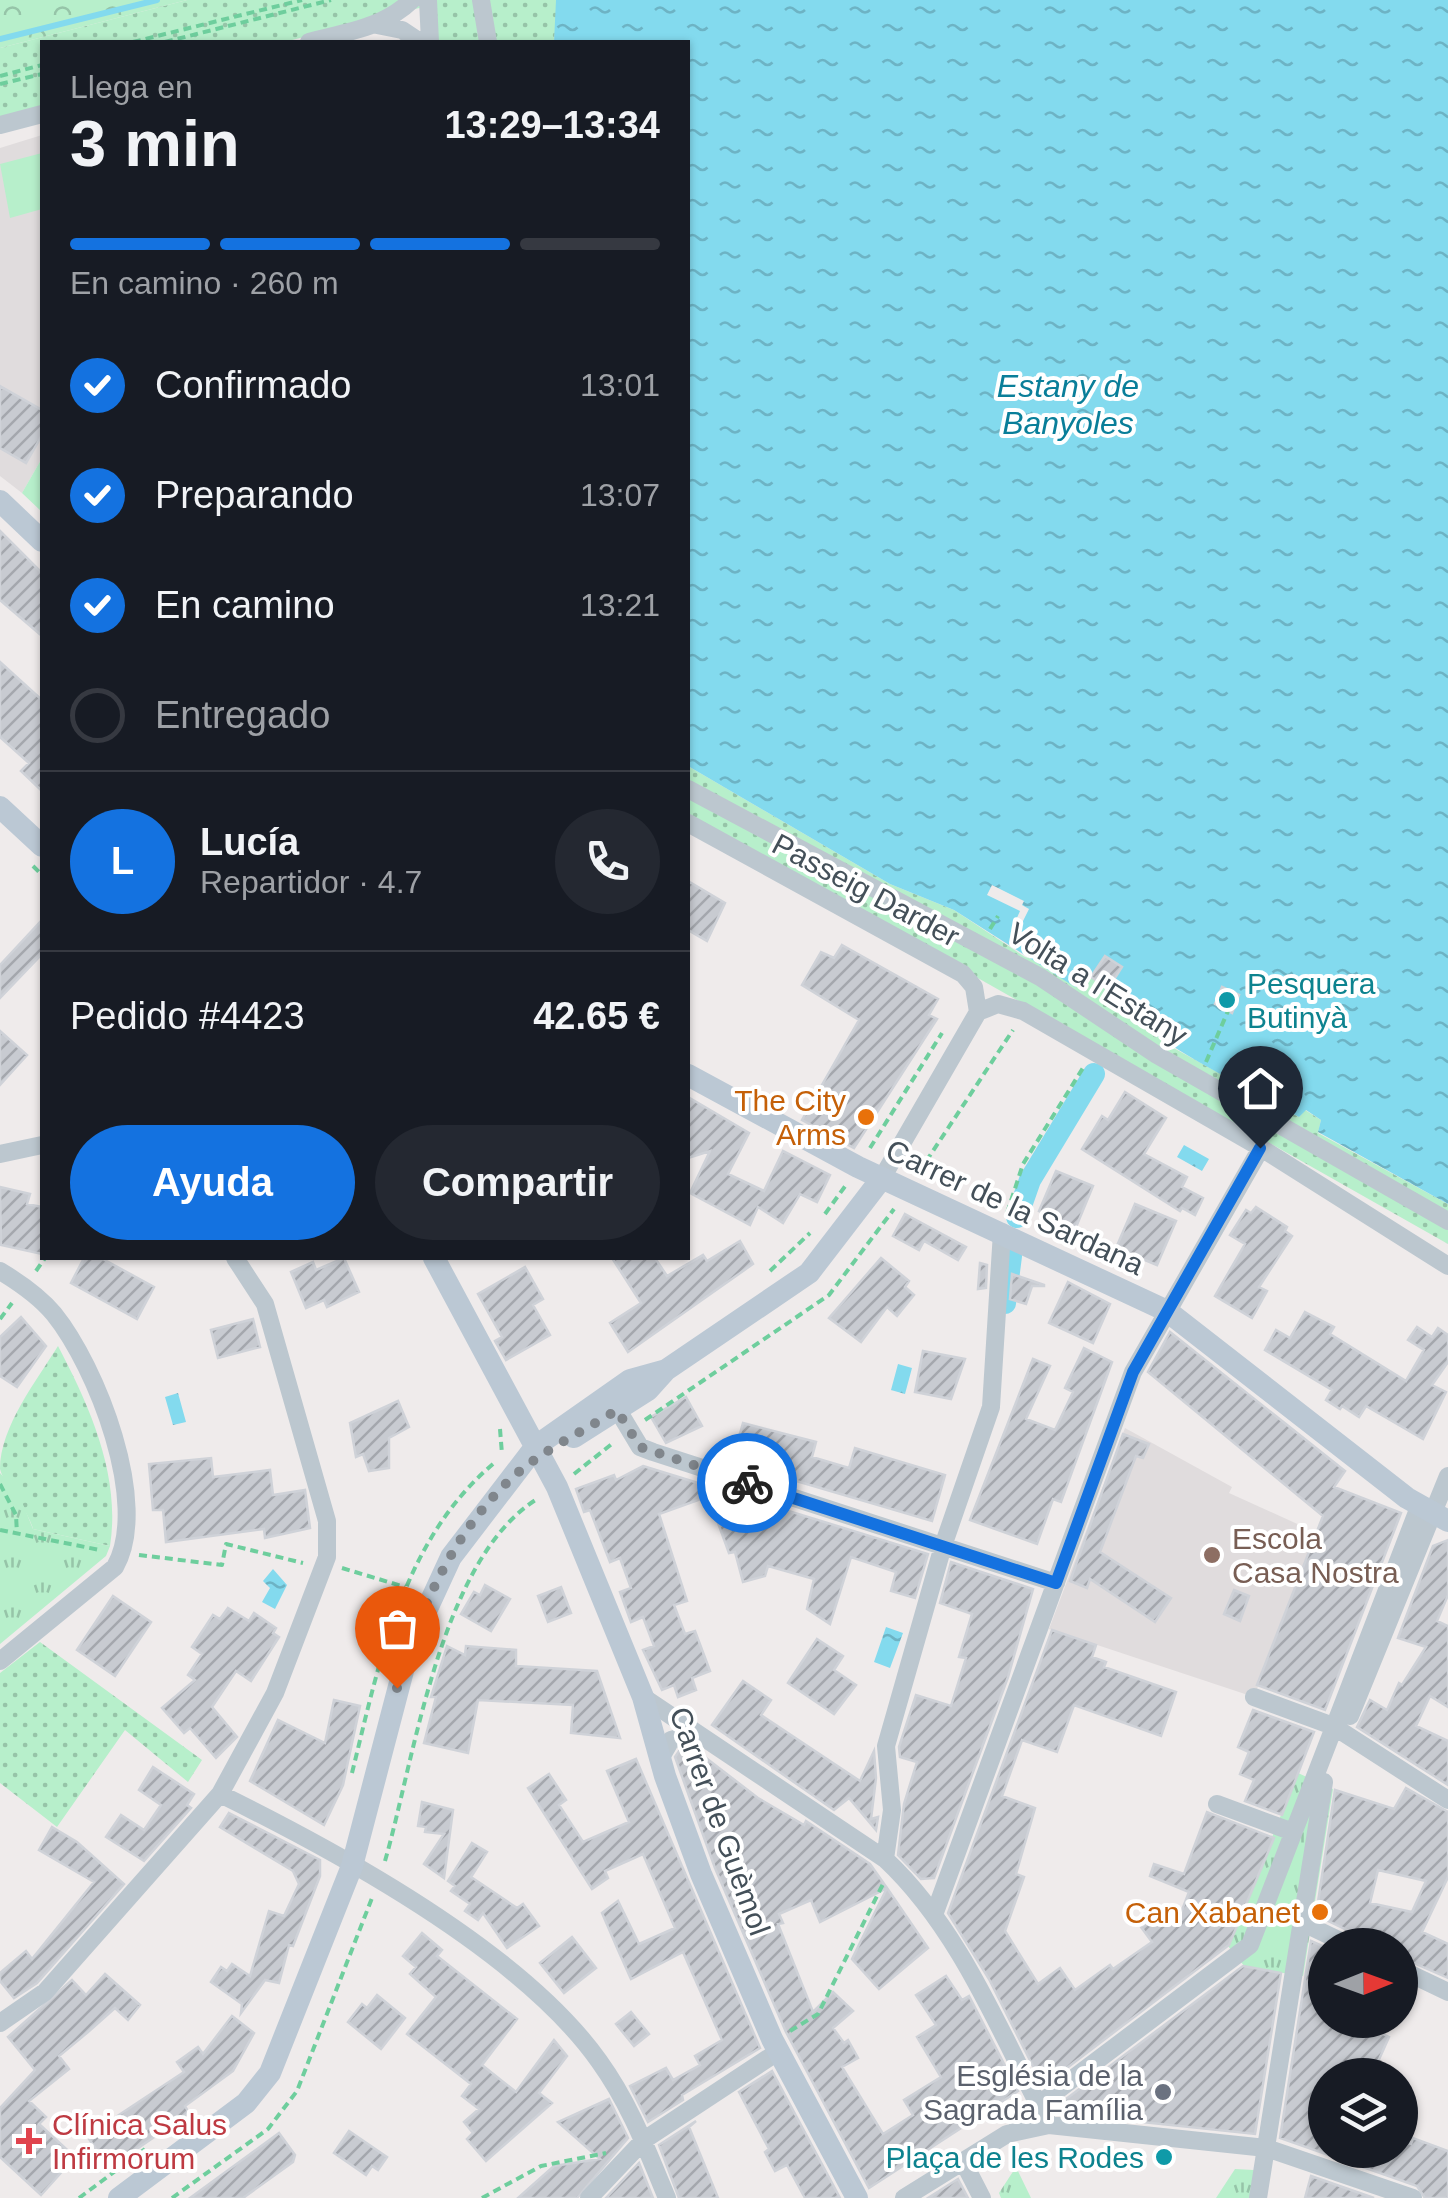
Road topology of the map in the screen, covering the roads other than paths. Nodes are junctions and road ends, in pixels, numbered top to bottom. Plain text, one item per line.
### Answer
1 (412, 0) edge
2 (428, 0) edge
3 (481, 0) edge
4 (377, 24) junction
5 (317, 40) edge
6 (417, 40) edge
7 (430, 40) edge
8 (488, 40) edge
9 (40, 115) edge
10 (0, 125) edge
11 (0, 501) edge
12 (40, 539) edge
13 (690, 790) edge
14 (0, 806) edge
15 (690, 825) edge
16 (40, 844) edge
17 (984, 937) joint
18 (978, 1012) junction
19 (690, 1076) edge
20 (40, 1145) edge
21 (1260, 1148) junction
22 (0, 1154) edge
23 (882, 1178) junction
24 (1448, 1221) edge
25 (1002, 1232) junction
26 (236, 1260) edge
27 (435, 1260) edge
28 (1448, 1266) edge
29 (0, 1271) edge
30 (1167, 1311) junction
31 (657, 1372) junction
32 (615, 1406) junction
33 (540, 1451) junction
34 (1448, 1476) edge
35 (1433, 1515) edge
36 (942, 1546) junction
37 (1056, 1583) junction
38 (0, 1661) edge
39 (1254, 1697) dead end
40 (644, 1698) junction
41 (1338, 1730) junction
42 (697, 1733) junction
43 (660, 1759) junction
44 (220, 1794) junction
45 (1448, 1800) edge
46 (1217, 1804) dead end
47 (1292, 1832) junction
48 (885, 1859) junction
49 (352, 1866) junction
50 (934, 1915) junction
51 (1301, 1922) junction
52 (1314, 1928) edge
53 (1418, 1978) edge
54 (1448, 1992) edge
55 (0, 2023) edge
56 (775, 2045) junction
57 (1038, 2104) junction
58 (1048, 2125) junction
59 (1016, 2130) junction
60 (644, 2140) junction
61 (1266, 2148) junction
62 (963, 2161) junction
63 (119, 2198) edge
64 (588, 2198) edge
65 (667, 2198) edge
66 (856, 2198) edge
67 (904, 2198) edge
68 (982, 2198) edge
69 (1258, 2198) edge
70 (1412, 2198) edge

1 - 4 street
2 - 7 street
3 - 8 street
4 - 5 street
4 - 6 street
9 - 10 street
11 - 12 main road
13 - 17 street, Passeig Darder
14 - 16 main road
15 - 18 street, Passeig Darder
17 - 24 street, Volta a l'Estany
18 - 21 street
18 - 23 street
19 - 23 main road, Carrer de la Sardana
20 - 22 street
21 - 28 street
21 - 30 street
23 - 25 main road, Carrer de la Sardana
23 - 31 main road
25 - 30 main road, Carrer de la Sardana
25 - 36 street
26 - 44 street
27 - 33 main road, Carrer de Guèmol
29 - 38 street
30 - 35 main road, Carrer de la Sardana
30 - 37 street
31 - 32 main road
31 - 33 main road
32 - 33 main road
32 - 36 street
33 - 40 main road, Carrer de Guèmol
33 - 49 main road
34 - 35 street
35 - 41 street
36 - 37 street
36 - 48 street
37 - 50 street
39 - 41 street
40 - 42 street
40 - 43 main road, Carrer de Guèmol
41 - 45 street
41 - 47 street
41 - 51 street
42 - 43 street
42 - 48 street
43 - 56 main road, Carrer de Guèmol
44 - 49 street
44 - 55 street
46 - 47 street
47 - 57 street
48 - 50 street
49 - 60 street
49 - 63 main road
50 - 57 street
51 - 52 street
51 - 61 street
53 - 54 street
56 - 60 street
56 - 66 main road, Carrer de Guèmol
57 - 58 street
57 - 59 street
58 - 59 street
58 - 61 street
59 - 62 street
60 - 64 street
60 - 65 street
61 - 69 street
61 - 70 street
62 - 67 street
62 - 68 street

